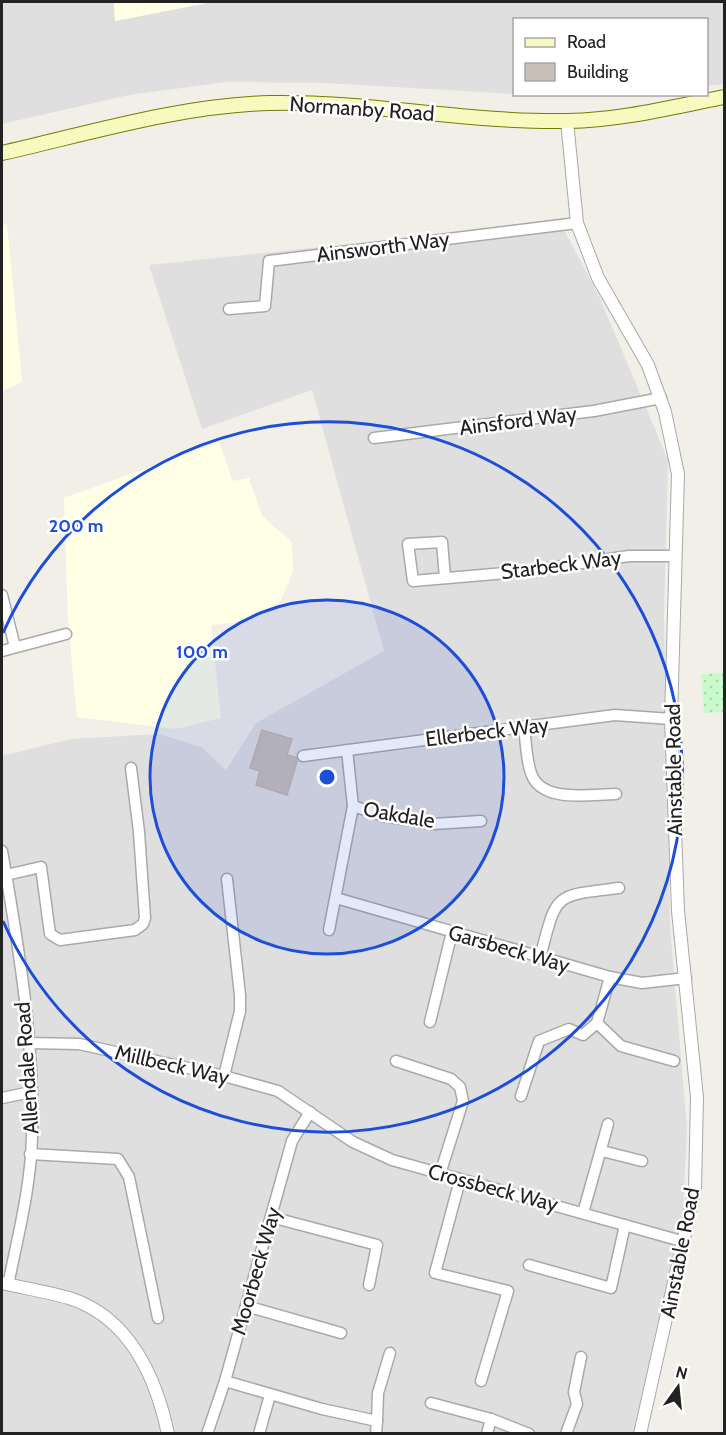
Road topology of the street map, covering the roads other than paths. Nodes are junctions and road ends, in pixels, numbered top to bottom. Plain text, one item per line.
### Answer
1 (724, 97) edge
2 (567, 121) junction
3 (2, 153) edge
4 (577, 223) junction
5 (229, 309) dead end
6 (661, 398) junction
7 (374, 438) dead end
8 (676, 556) junction
9 (445, 578) junction
10 (2, 596) edge
11 (66, 634) dead end
12 (15, 647) junction
13 (2, 651) edge
14 (671, 719) junction
15 (524, 727) junction
16 (347, 750) junction
17 (303, 756) dead end
18 (130, 768) dead end
19 (616, 794) dead end
20 (353, 806) junction
21 (482, 821) dead end
22 (2, 851) edge
23 (6, 875) junction
24 (227, 879) dead end
25 (619, 888) dead end
26 (336, 898) junction
27 (6, 903) edge
28 (329, 930) dead end
29 (453, 932) junction
30 (540, 958) junction
31 (610, 977) junction
32 (686, 978) junction
33 (430, 1022) dead end
34 (597, 1023) junction
35 (28, 1044) junction
36 (396, 1061) dead end
37 (674, 1061) dead end
38 (224, 1076) junction
39 (30, 1092) junction
40 (521, 1096) dead end
41 (2, 1098) edge
42 (310, 1112) junction
43 (608, 1124) dead end
44 (602, 1151) junction
45 (30, 1154) junction
46 (642, 1161) dead end
47 (440, 1174) junction
48 (460, 1180) junction
49 (583, 1213) junction
50 (271, 1217) junction
51 (625, 1225) junction
52 (685, 1242) junction
53 (529, 1265) dead end
54 (5, 1284) edge
55 (369, 1285) dead end
56 (246, 1306) junction
57 (158, 1318) dead end
58 (341, 1333) dead end
59 (390, 1353) dead end
60 (581, 1357) dead end
61 (225, 1381) junction
62 (481, 1381) dead end
63 (270, 1395) junction
64 (431, 1403) dead end
65 (491, 1419) junction
66 (376, 1421) junction
67 (168, 1434) edge
68 (207, 1434) edge
69 (259, 1434) edge
70 (376, 1434) edge
71 (487, 1434) edge
72 (529, 1434) edge
73 (566, 1434) edge
74 (640, 1434) edge

1 - 2 main road, Normanby Road
2 - 3 main road, Normanby Road
2 - 4 street, Ainstable Road
4 - 5 street, Ainsworth Way
4 - 6 street, Ainstable Road
6 - 7 street, Ainsford Way
6 - 8 street, Ainstable Road
8 - 9 street, Starbeck Way
8 - 14 street, Ainstable Road
9 - 9 street, Starbeck Way
10 - 12 street
11 - 12 street
12 - 13 street
14 - 15 street, Ellerbeck Way
14 - 32 street, Ainstable Road
15 - 16 street, Ellerbeck Way
15 - 19 street
16 - 17 street, Ellerbeck Way
16 - 20 street
18 - 23 street
20 - 21 street, Oakdale
20 - 26 street
22 - 23 street, Allendale Road
23 - 27 street, Allendale Road
24 - 38 street
25 - 30 street
26 - 28 street
26 - 29 street, Garsbeck Way
27 - 35 street, Allendale Road
29 - 30 street, Garsbeck Way
29 - 33 street
30 - 31 street, Garsbeck Way
31 - 32 street, Garsbeck Way
31 - 34 street
32 - 52 street, Ainstable Road
34 - 37 street
34 - 40 street
35 - 38 street, Millbeck Way
35 - 39 street, Allendale Road
36 - 47 street
38 - 42 street, Millbeck Way
39 - 41 street
39 - 45 street, Allendale Road
42 - 47 street, Crossbeck Way
42 - 50 street, Moorbeck Way
43 - 44 street
44 - 46 street
44 - 49 street
45 - 54 street, Allendale Road
45 - 57 street
47 - 48 street, Crossbeck Way
48 - 49 street, Crossbeck Way
48 - 62 street
49 - 51 street, Crossbeck Way
50 - 55 street
50 - 56 street, Moorbeck Way
51 - 52 street, Crossbeck Way
51 - 53 street
52 - 74 street, Ainstable Road
54 - 67 street
56 - 58 street
56 - 61 street, Moorbeck Way
59 - 66 street
60 - 73 street
61 - 63 street
61 - 68 street, Moorbeck Way
63 - 66 street
63 - 69 street
64 - 65 street
65 - 71 street
65 - 72 street
66 - 70 street

